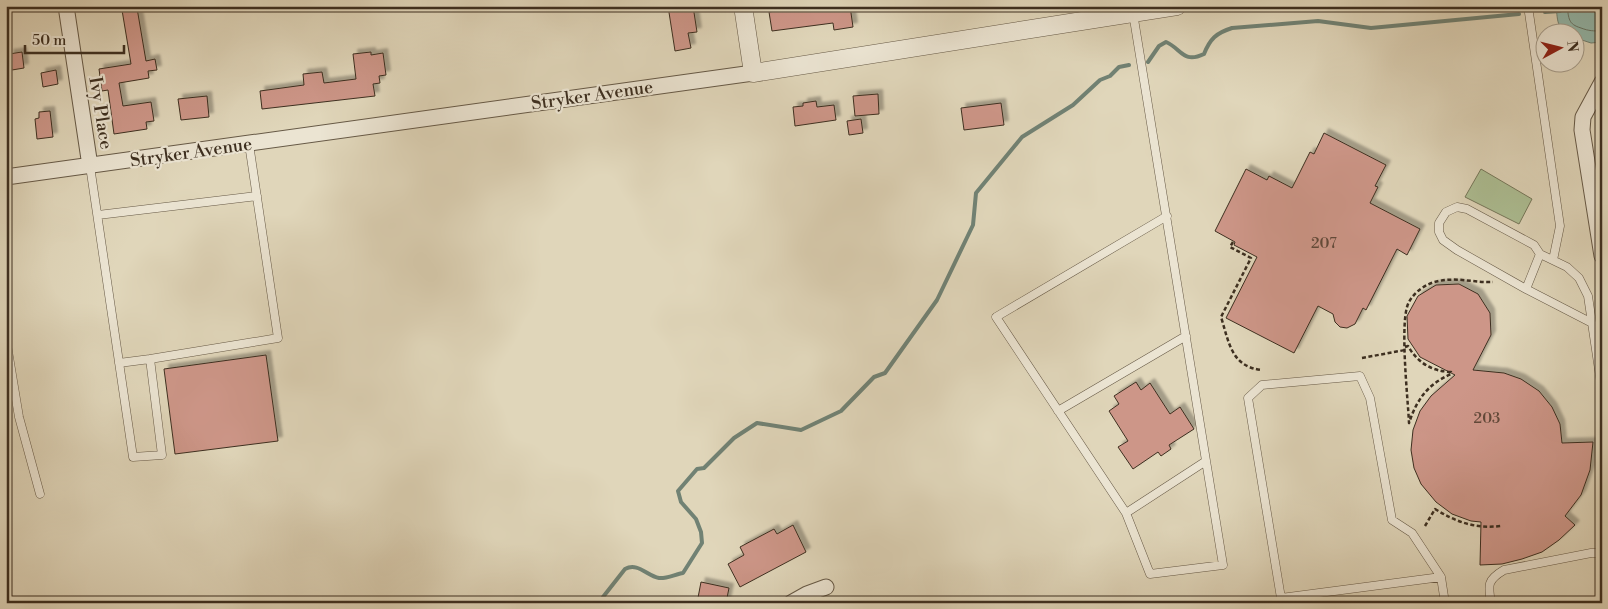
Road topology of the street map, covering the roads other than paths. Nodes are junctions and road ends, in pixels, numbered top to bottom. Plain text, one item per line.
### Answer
1 (66, 6) edge
2 (743, 6) edge
3 (1177, 6) edge
4 (1528, 6) edge
5 (1133, 13) junction
6 (753, 73) junction
7 (1602, 82) edge
8 (249, 144) junction
9 (90, 166) junction
10 (6, 177) edge
11 (257, 196) junction
12 (1598, 205) edge
13 (98, 215) junction
14 (1166, 216) junction
15 (1540, 254) junction
16 (1602, 256) edge
17 (1553, 260) junction
18 (1526, 289) junction
19 (1592, 323) junction
20 (1186, 336) junction
21 (6, 339) edge
22 (150, 359) junction
23 (119, 363) junction
24 (1602, 390) edge
25 (1058, 411) junction
26 (1206, 461) junction
27 (40, 494) dead end
28 (1126, 514) junction
29 (1602, 553) edge
30 (1441, 577) junction
31 (826, 587) dead end
32 (791, 603) edge
33 (1445, 603) edge
34 (1490, 603) edge

1 - 9 street, Ivy Place
2 - 6 street
3 - 5 street, Stryker Avenue
4 - 17 lane
5 - 6 street, Stryker Avenue
5 - 14 lane
6 - 8 street, Stryker Avenue
7 - 12 street
8 - 9 street, Stryker Avenue
8 - 11 lane
9 - 10 street, Stryker Avenue
9 - 13 lane
11 - 13 lane
11 - 22 lane
12 - 16 street
13 - 23 lane
14 - 20 lane
14 - 25 lane
15 - 17 lane
15 - 18 lane
15 - 18 lane
17 - 19 lane
18 - 19 lane
19 - 24 lane
20 - 25 lane
20 - 26 lane
21 - 27 lane
22 - 23 lane
22 - 23 lane
25 - 28 lane
26 - 28 lane
26 - 28 lane
29 - 34 lane
30 - 30 lane
30 - 33 lane
31 - 32 street

